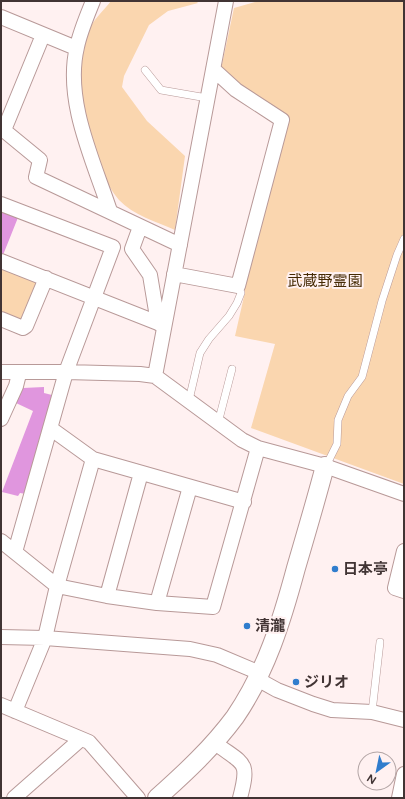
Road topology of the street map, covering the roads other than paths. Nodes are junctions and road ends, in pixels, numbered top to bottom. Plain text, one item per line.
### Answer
1 (93, 1) edge
2 (226, 1) edge
3 (1, 17) edge
4 (43, 35) junction
5 (76, 48) junction
6 (213, 69) junction
7 (145, 70) dead end
8 (207, 98) junction
9 (4, 134) edge
10 (1, 204) edge
11 (110, 211) junction
12 (140, 227) junction
13 (404, 239) edge
14 (180, 245) junction
15 (1, 261) edge
16 (174, 274) junction
17 (46, 278) junction
18 (238, 286) junction
19 (94, 298) junction
20 (1, 319) edge
21 (161, 325) junction
22 (232, 369) dead end
23 (1, 372) edge
24 (66, 372) junction
25 (19, 374) junction
26 (155, 376) junction
27 (189, 400) junction
28 (1, 418) edge
29 (218, 423) junction
30 (50, 428) junction
31 (258, 448) junction
32 (93, 459) junction
33 (325, 466) junction
34 (141, 474) junction
35 (190, 487) junction
36 (404, 494) edge
37 (244, 502) junction
38 (1, 541) edge
39 (404, 551) edge
40 (15, 552) junction
41 (57, 586) junction
42 (404, 591) edge
43 (107, 596) junction
44 (157, 603) junction
45 (1, 637) edge
46 (46, 638) junction
47 (380, 642) dead end
48 (258, 676) junction
49 (1, 705) edge
50 (15, 711) junction
51 (372, 712) junction
52 (404, 720) edge
53 (81, 739) junction
54 (214, 743) junction
55 (404, 774) edge
56 (14, 798) edge
57 (138, 798) edge
58 (157, 798) edge
59 (240, 798) edge
60 (399, 798) edge

1 - 5 street
2 - 6 street
3 - 4 street
4 - 5 street
4 - 9 street
5 - 11 street
6 - 8 street
6 - 18 street
7 - 8 lane
8 - 14 street
9 - 11 street
10 - 19 street
11 - 12 street
12 - 14 street
12 - 21 street
13 - 33 lane
14 - 16 street
15 - 17 street
16 - 18 street
16 - 21 street
17 - 19 street
17 - 20 street
18 - 27 lane
19 - 21 street
19 - 24 street
21 - 26 street
22 - 29 lane
23 - 25 street
24 - 25 street
24 - 26 street
24 - 30 street
25 - 28 street
26 - 27 street
27 - 29 street
29 - 31 street
30 - 32 street
30 - 40 street
31 - 33 street
31 - 37 street
32 - 34 street
32 - 41 street
33 - 36 street
33 - 48 street
34 - 35 street
34 - 43 street
35 - 37 street
35 - 44 street
37 - 44 street
38 - 40 street
39 - 42 street
40 - 41 street
41 - 43 street
41 - 46 street
43 - 44 street
45 - 46 street
46 - 48 street
46 - 50 street
47 - 51 lane
48 - 51 street
48 - 54 street
49 - 50 street
50 - 53 street
51 - 52 street
53 - 56 street
53 - 57 street
54 - 58 street
54 - 59 street
55 - 60 street

